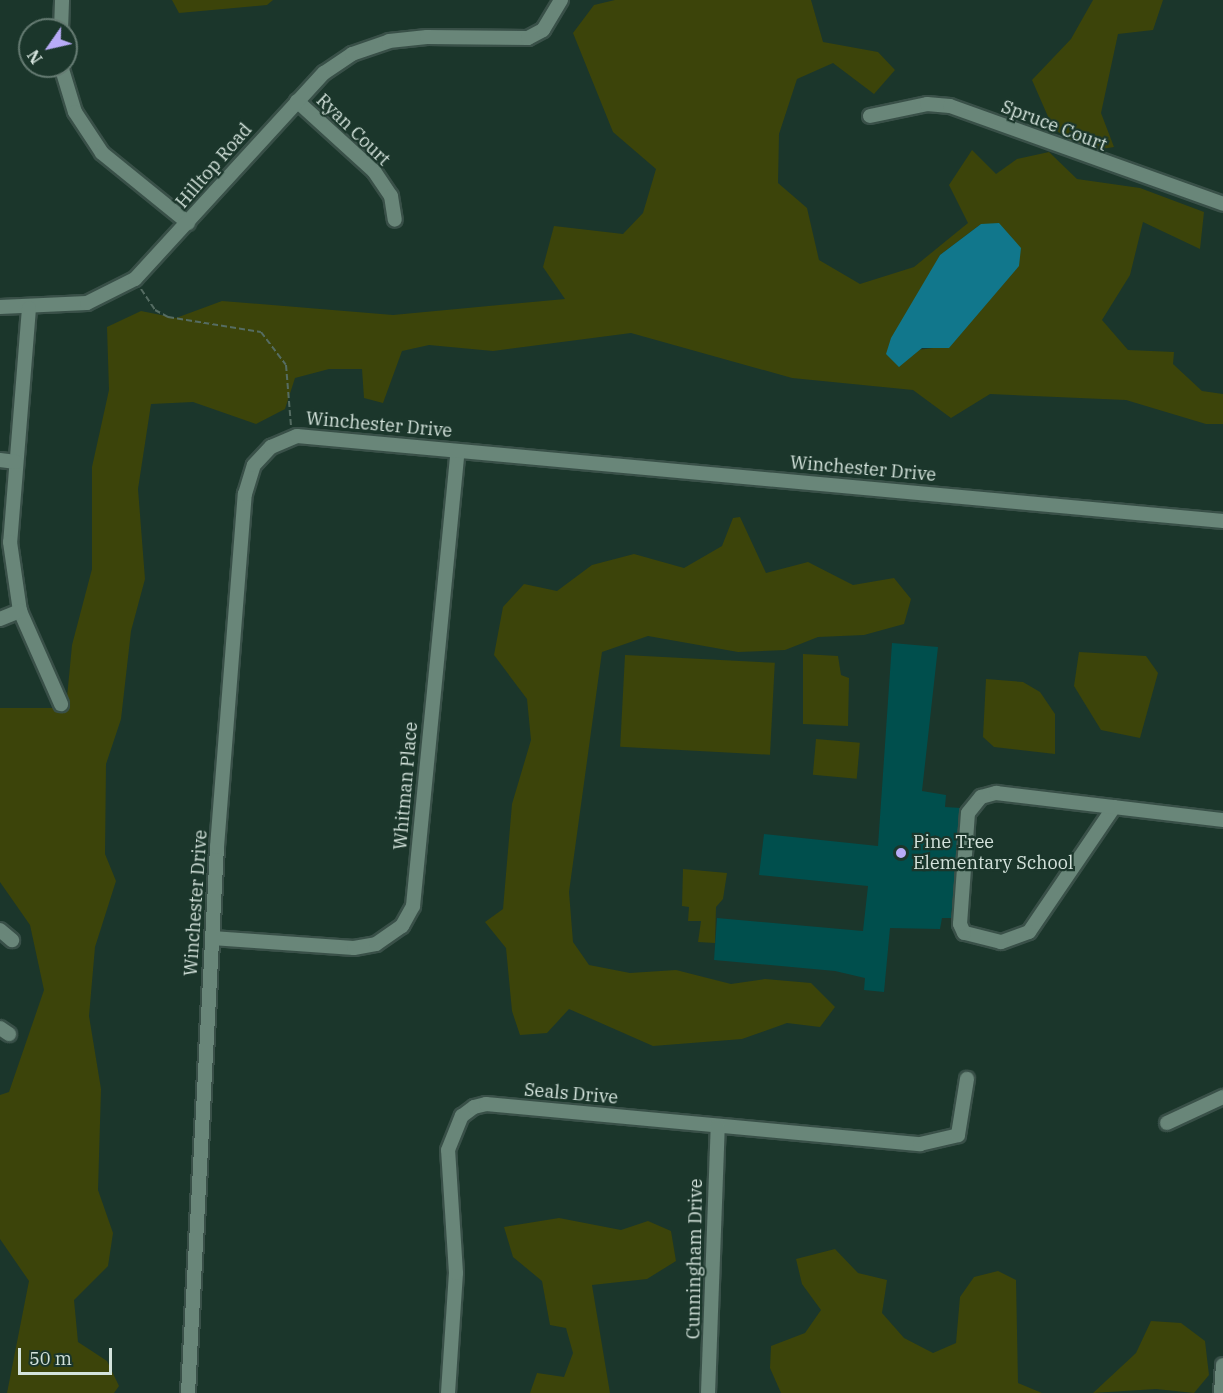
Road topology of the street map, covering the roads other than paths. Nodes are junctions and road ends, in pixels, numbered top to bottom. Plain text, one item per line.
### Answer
1 (62, 0) edge
2 (561, 0) edge
3 (61, 18) edge
4 (65, 78) edge
5 (297, 101) junction
6 (870, 116) dead end
7 (1223, 204) edge
8 (394, 220) dead end
9 (188, 223) junction
10 (0, 307) edge
11 (29, 308) junction
12 (458, 451) junction
13 (0, 460) edge
14 (16, 462) junction
15 (1223, 521) edge
16 (20, 611) junction
17 (0, 619) edge
18 (61, 704) dead end
19 (1114, 807) junction
20 (1223, 820) edge
21 (0, 930) edge
22 (212, 938) junction
23 (12, 940) dead end
24 (967, 1079) dead end
25 (1223, 1097) edge
26 (1167, 1123) dead end
27 (718, 1126) junction
28 (1223, 1365) edge
29 (188, 1393) edge
30 (448, 1393) edge
31 (708, 1393) edge
32 (1221, 1393) edge

1 - 3 street
2 - 5 street, Hilltop Road
4 - 9 street
5 - 8 street, Ryan Court
5 - 9 street, Hilltop Road
6 - 7 street, Spruce Court
9 - 11 street, Hilltop Road
10 - 11 street, Hilltop Road
11 - 14 street
12 - 15 street, Winchester Drive
12 - 22 street, Whitman Place
12 - 22 street, Winchester Drive
13 - 14 street
14 - 16 street
16 - 17 street
16 - 18 street
19 - 19 street
19 - 20 street
21 - 23 street
22 - 29 street, Winchester Drive
24 - 27 street, Seals Drive
25 - 26 street
27 - 30 street, Seals Drive
27 - 31 street, Cunningham Drive
28 - 32 street

